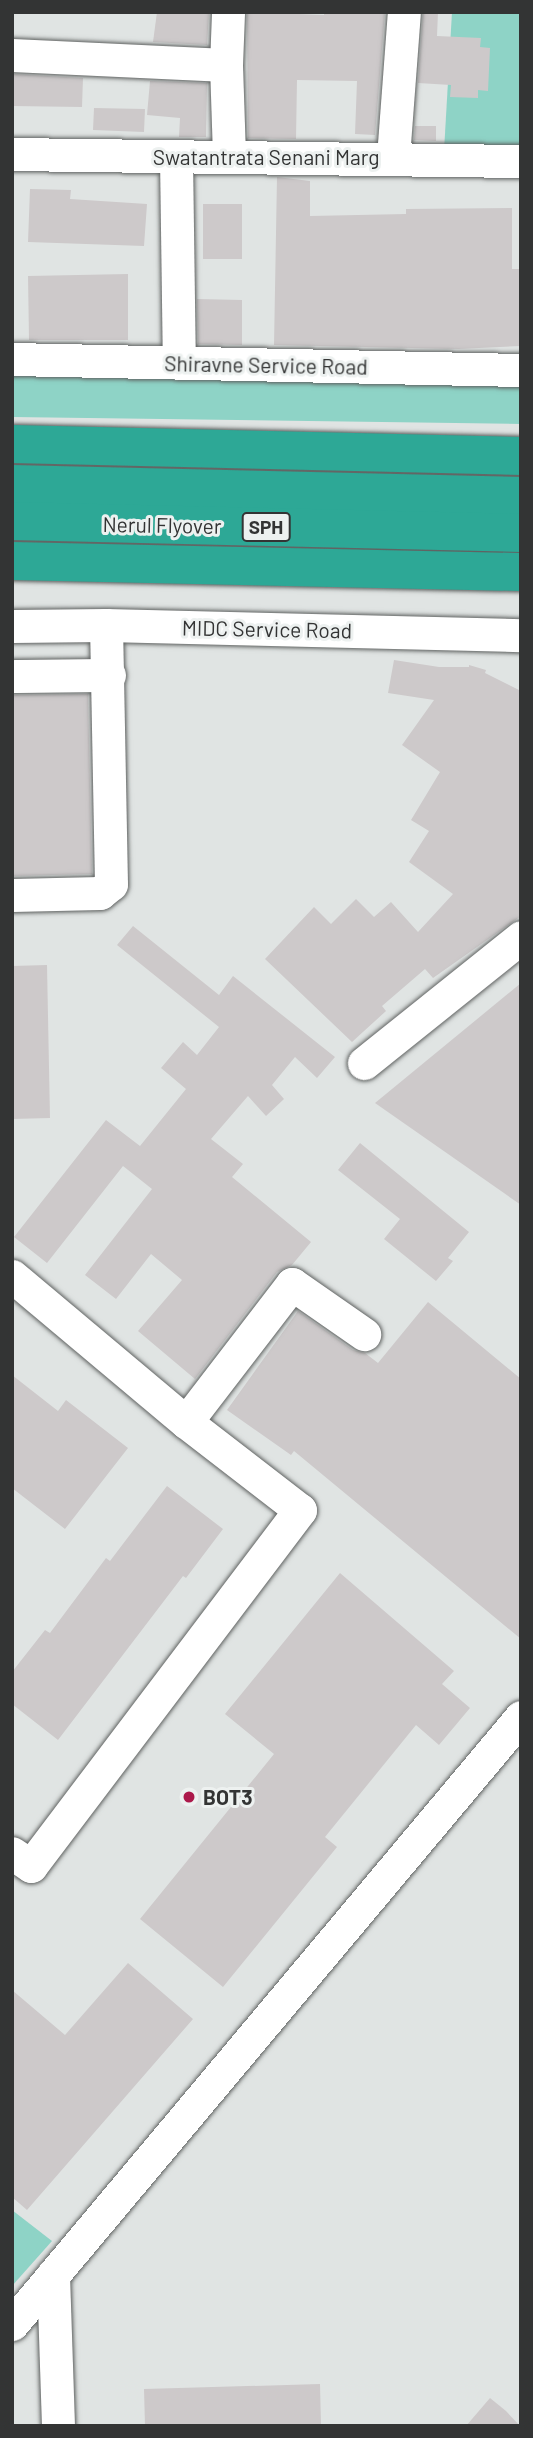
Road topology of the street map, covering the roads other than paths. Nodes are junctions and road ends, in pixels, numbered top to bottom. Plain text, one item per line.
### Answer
1 (228, 12) edge
2 (404, 12) edge
3 (12, 55) edge
4 (226, 65) junction
5 (12, 154) edge
6 (229, 156) junction
7 (393, 157) junction
8 (176, 158) junction
9 (521, 161) edge
10 (12, 359) edge
11 (179, 363) junction
12 (521, 370) edge
13 (12, 444) edge
14 (521, 456) edge
15 (12, 484) edge
16 (521, 496) edge
17 (12, 522) edge
18 (521, 533) edge
19 (12, 561) edge
20 (521, 572) edge
21 (106, 625) junction
22 (12, 626) edge
23 (521, 635) edge
24 (109, 675) junction
25 (12, 676) edge
26 (12, 895) edge
27 (521, 937) edge
28 (365, 1063) dead end
29 (12, 1276) edge
30 (364, 1334) dead end
31 (186, 1422) junction
32 (521, 1717) edge
33 (12, 1853) edge
34 (53, 2275) junction
35 (12, 2324) edge
36 (58, 2426) edge

1 - 4 street
2 - 7 street
3 - 4 street
4 - 6 street
5 - 8 street, Swatantrata Senani Marg
6 - 7 street, Swatantrata Senani Marg
6 - 8 street, Swatantrata Senani Marg
7 - 9 street, Swatantrata Senani Marg
8 - 11 street
10 - 11 street, Shiravne Service Road
11 - 12 street, Shiravne Service Road
13 - 14 highway
15 - 16 highway, Nerul Flyover / SPH
17 - 18 highway, Nerul Flyover / SPH
19 - 20 highway
21 - 22 street, MIDC Service Road
21 - 23 street, MIDC Service Road
21 - 24 street
24 - 25 street
24 - 26 street
27 - 28 street
29 - 31 street
30 - 31 street
31 - 33 street
32 - 34 street
34 - 35 street
34 - 36 street

